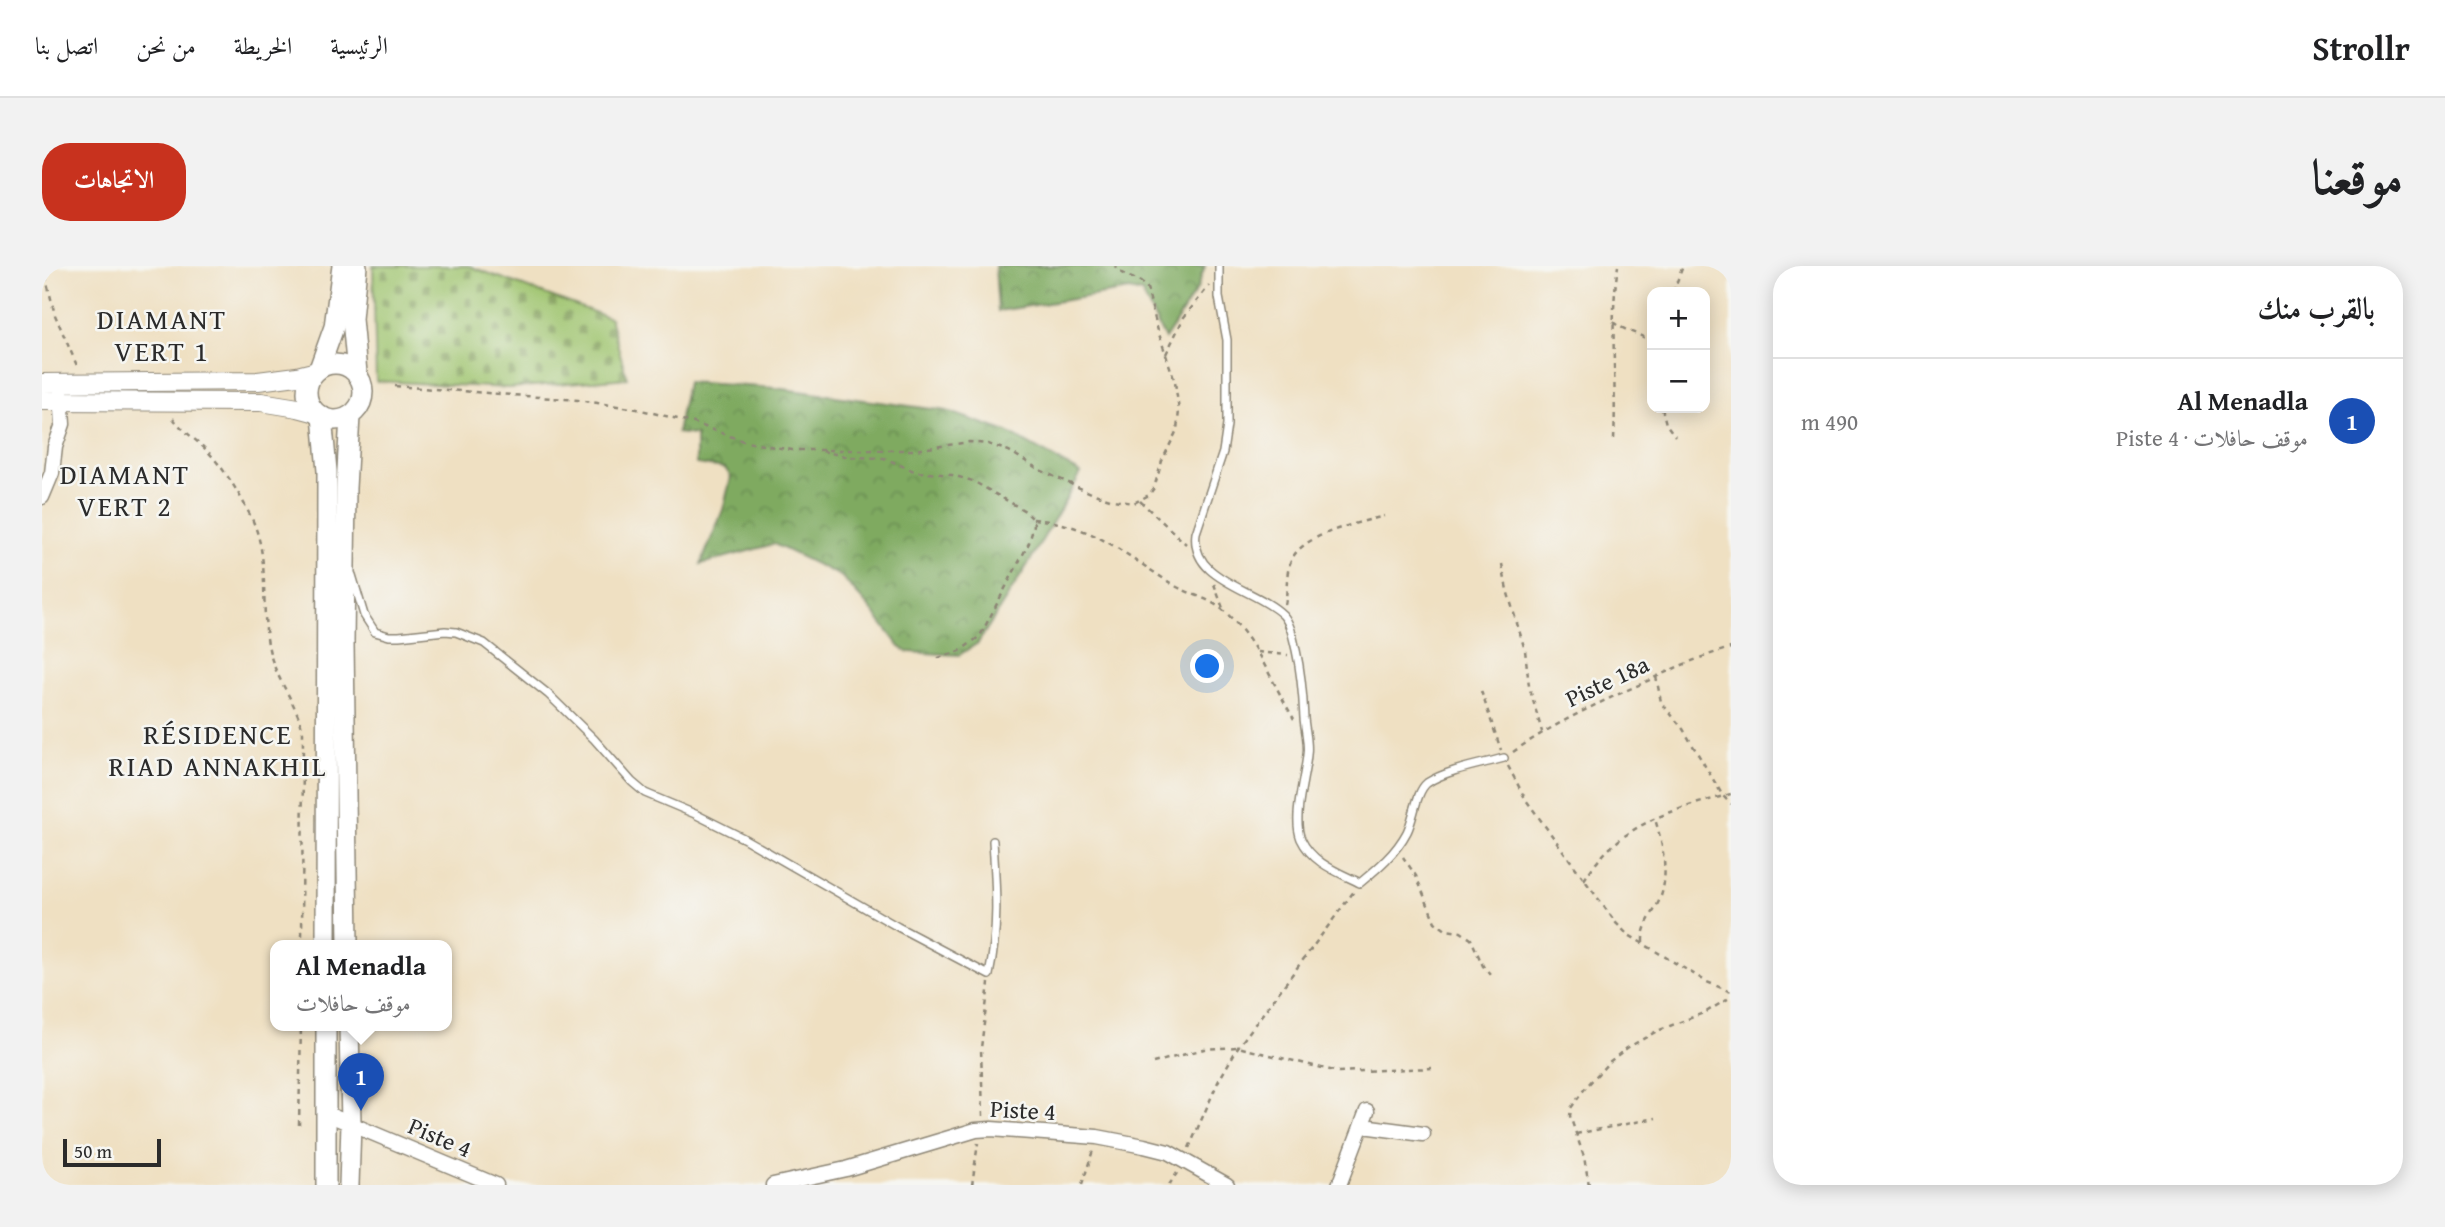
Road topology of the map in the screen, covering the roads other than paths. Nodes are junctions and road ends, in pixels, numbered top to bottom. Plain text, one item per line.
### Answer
1 (342, 266) edge
2 (357, 266) edge
3 (1219, 266) edge
4 (318, 370) junction
5 (356, 373) junction
6 (42, 383) edge
7 (61, 392) junction
8 (42, 401) edge
9 (319, 415) junction
10 (350, 416) junction
11 (42, 497) edge
12 (345, 551) junction
13 (1504, 758) road end
14 (993, 841) dead end
15 (326, 940) edge
16 (348, 940) edge
17 (326, 1031) edge
18 (349, 1031) edge
19 (327, 1114) junction
20 (351, 1124) junction
21 (1423, 1133) dead end
22 (326, 1185) edge
23 (349, 1185) edge
24 (496, 1185) edge
25 (773, 1185) edge
26 (1227, 1185) edge
27 (1339, 1185) edge

1 - 4 main road
2 - 5 main road
3 - 13 lane
4 - 5 main road
4 - 7 street
4 - 9 main road
5 - 10 main road
6 - 7 street
7 - 8 street
7 - 9 street
7 - 11 street
9 - 10 main road
9 - 15 main road
10 - 12 main road
12 - 14 lane
12 - 16 main road
17 - 19 main road
18 - 20 main road
19 - 20 street, Piste 4
19 - 22 main road
20 - 23 main road
20 - 24 street, Piste 4
21 - 27 street
25 - 26 street, Piste 4

